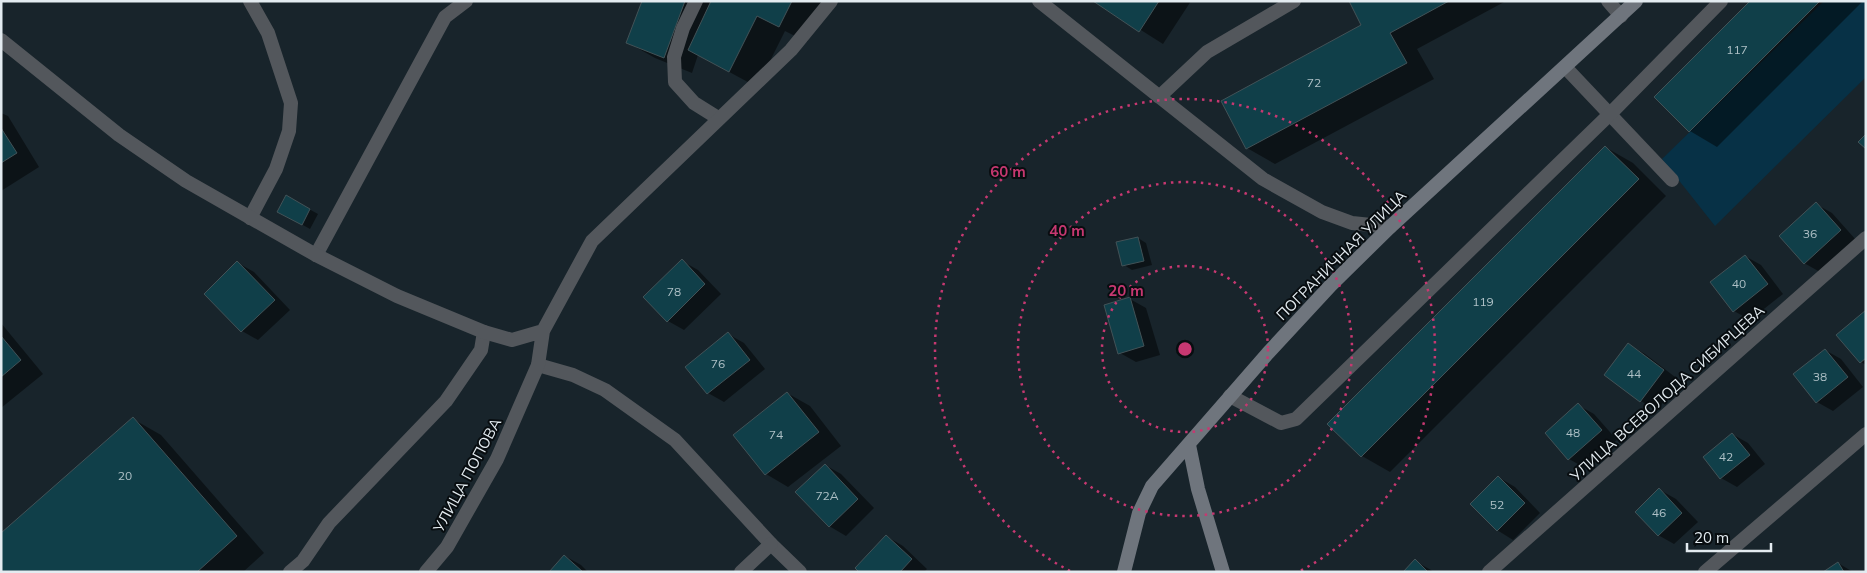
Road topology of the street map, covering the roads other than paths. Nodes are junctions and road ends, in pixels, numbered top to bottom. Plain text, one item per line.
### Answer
1 (250, 1) edge
2 (466, 1) edge
3 (696, 1) edge
4 (831, 1) edge
5 (1039, 1) edge
6 (1294, 1) edge
7 (1608, 1) edge
8 (1636, 1) edge
9 (1721, 1) edge
10 (1621, 16) junction
11 (1, 40) edge
12 (1565, 67) junction
13 (1159, 97) junction
14 (1610, 114) junction
15 (718, 118) junction
16 (1672, 180) dead end
17 (250, 218) junction
18 (1390, 227) junction
19 (1866, 238) edge
20 (316, 255) junction
21 (484, 332) junction
22 (543, 332) junction
23 (538, 365) junction
24 (1230, 396) junction
25 (1866, 434) edge
26 (1189, 445) junction
27 (771, 544) junction
28 (290, 572) edge
29 (426, 572) edge
30 (741, 572) edge
31 (800, 572) edge
32 (1124, 572) edge
33 (1223, 572) edge
34 (1489, 572) edge
35 (1706, 572) edge

1 - 17 street
2 - 20 street
3 - 15 street
4 - 15 street, УЛИЦА ПОПОВА
5 - 13 street
6 - 13 street
7 - 10 street
8 - 10 main road, ПОГРАНИЧНАЯ УЛИЦА
9 - 14 street
10 - 12 main road, ПОГРАНИЧНАЯ УЛИЦА
11 - 17 street
12 - 14 street
12 - 18 main road, ПОГРАНИЧНАЯ УЛИЦА
13 - 18 street
14 - 16 street
14 - 24 street
15 - 22 street, УЛИЦА ПОПОВА
17 - 20 street
18 - 24 main road, ПОГРАНИЧНАЯ УЛИЦА
19 - 34 street, УЛИЦА ВСЕВОЛОДА СИБИРЦЕВА
20 - 21 street
21 - 22 street
21 - 28 street
22 - 23 street, УЛИЦА ПОПОВА
23 - 27 street
23 - 29 street, УЛИЦА ПОПОВА
24 - 26 main road, ПОГРАНИЧНАЯ УЛИЦА
25 - 35 street
26 - 32 main road, ПОГРАНИЧНАЯ УЛИЦА
26 - 33 main road
27 - 30 street
27 - 31 street

